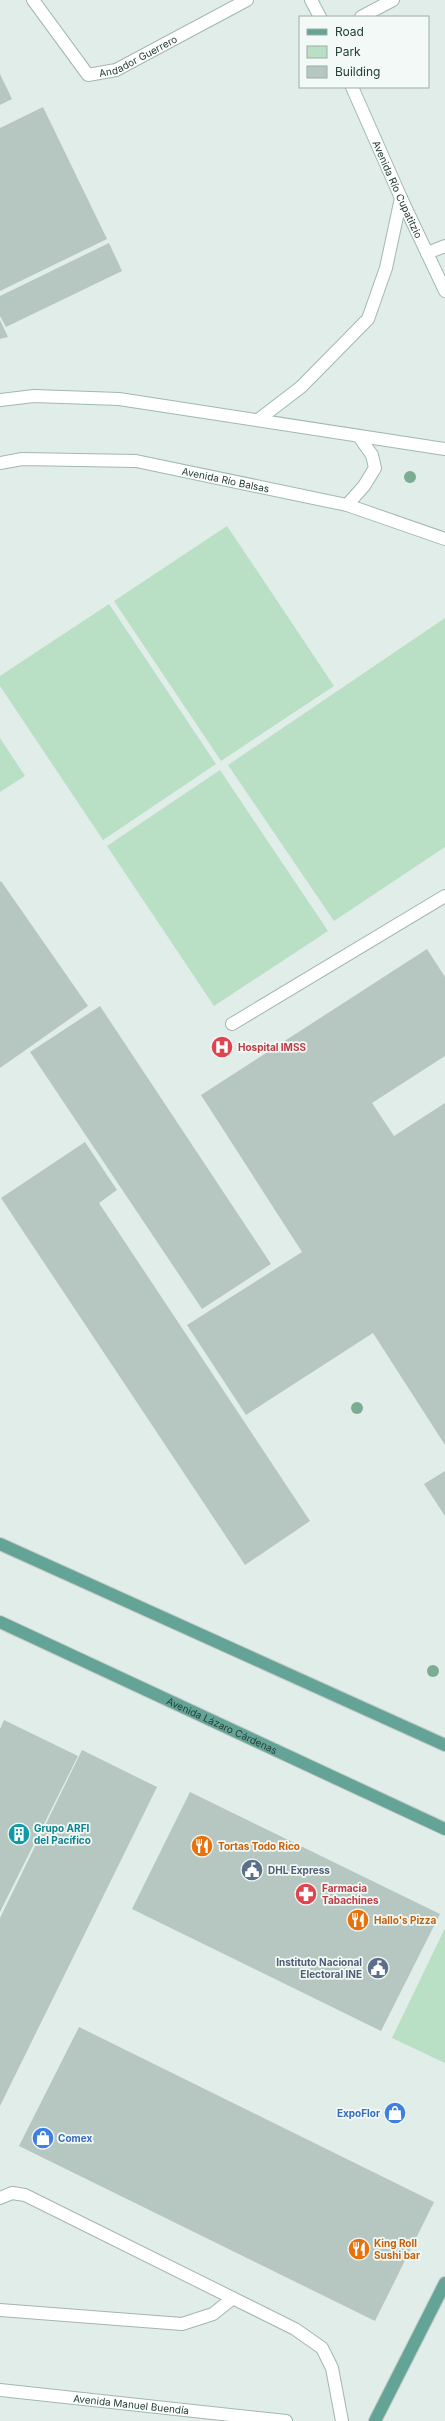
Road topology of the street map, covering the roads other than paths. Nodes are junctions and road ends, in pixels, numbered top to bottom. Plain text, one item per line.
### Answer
1 (33, 0) edge
2 (247, 0) edge
3 (311, 0) edge
4 (393, 0) edge
5 (319, 16) edge
6 (363, 16) edge
7 (352, 88) edge
8 (401, 198) junction
9 (445, 246) edge
10 (427, 253) junction
11 (445, 291) edge
12 (0, 400) edge
13 (258, 420) junction
14 (360, 438) junction
15 (445, 449) edge
16 (0, 464) edge
17 (347, 505) junction
18 (445, 539) edge
19 (445, 896) edge
20 (232, 1024) dead end
21 (0, 1544) edge
22 (0, 1622) edge
23 (445, 1744) edge
24 (445, 1828) edge
25 (0, 2198) edge
26 (445, 2282) edge
27 (232, 2298) junction
28 (0, 2310) edge
29 (0, 2390) edge
30 (286, 2421) edge
31 (342, 2421) edge
32 (375, 2421) edge

1 - 2 street, Andador Guerrero
3 - 5 street
4 - 6 street
7 - 8 street, Avenida Río Cupatitzio
8 - 10 street, Avenida Río Cupatitzio
8 - 13 street
9 - 10 street
10 - 11 street, Avenida Río Cupatitzio
12 - 13 street
13 - 14 street
14 - 15 street
14 - 17 street
16 - 17 street, Avenida Río Balsas
17 - 18 street, Avenida Río Balsas
19 - 20 street
21 - 23 main road
22 - 24 main road, Avenida Lázaro Cárdenas
25 - 27 street
26 - 32 main road
27 - 28 street
27 - 31 street
29 - 30 street, Avenida Manuel Buendía

